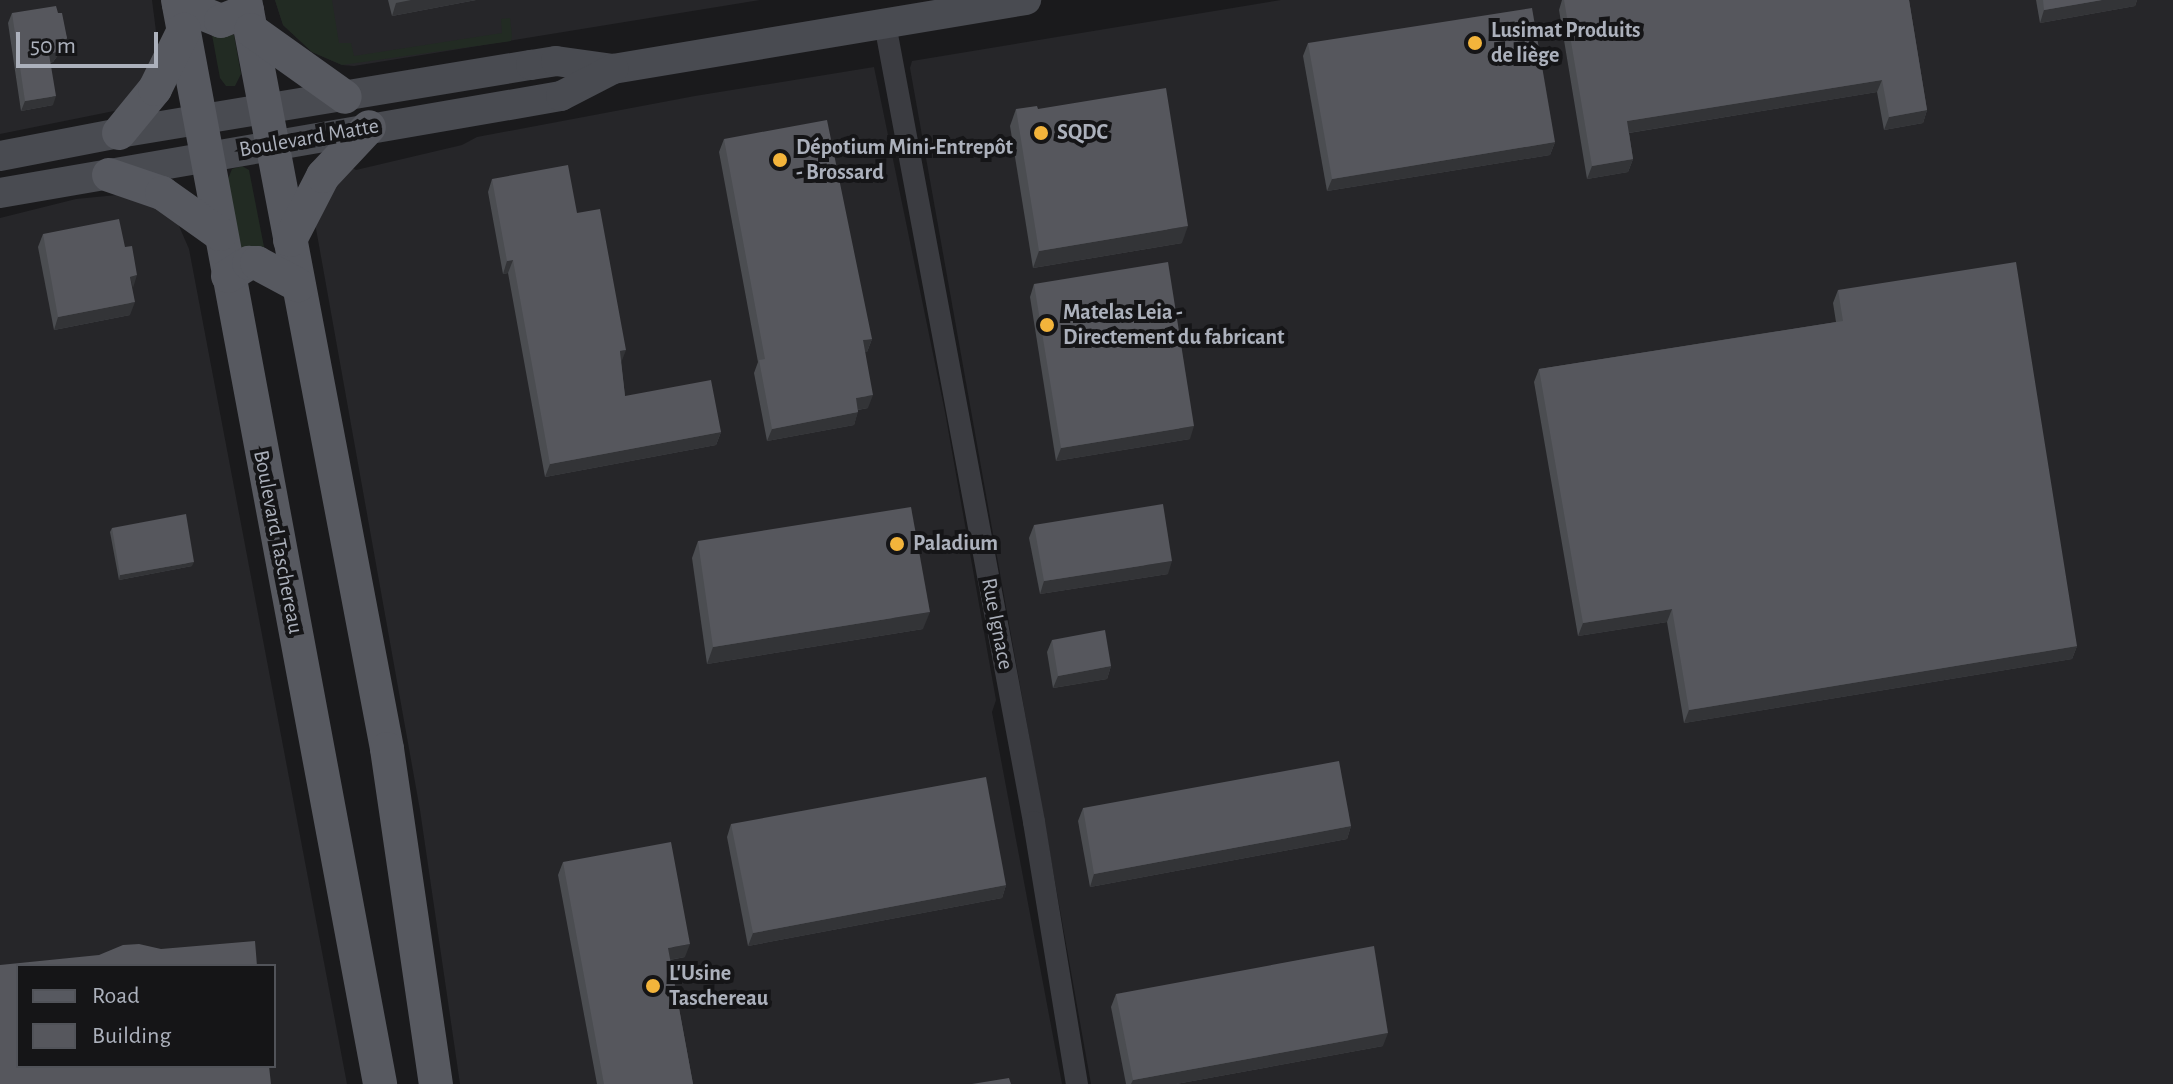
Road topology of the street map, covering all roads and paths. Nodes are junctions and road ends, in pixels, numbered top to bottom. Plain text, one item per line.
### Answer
1 (1026, 0) edge
2 (180, 11) edge
3 (248, 14) edge
4 (885, 24) junction
5 (613, 69) junction
6 (345, 97) junction
7 (200, 121) junction
8 (268, 127) junction
9 (369, 127) junction
10 (119, 133) junction
11 (0, 156) edge
12 (206, 156) junction
13 (109, 175) junction
14 (0, 193) edge
15 (220, 234) junction
16 (290, 240) junction
17 (228, 276) junction
18 (298, 285) junction
19 (380, 1084) edge
20 (436, 1084) edge
21 (1077, 1084) edge

1 - 4 main road, Boulevard Matte
2 - 3 main road
2 - 7 main road, Boulevard Taschereau
2 - 10 main road
3 - 6 main road
3 - 8 main road
4 - 5 main road, Boulevard Matte
4 - 21 street, Rue Ignace
5 - 6 main road, Boulevard Matte
5 - 9 main road, Boulevard Matte
6 - 8 main road, Boulevard Matte
7 - 8 main road, Boulevard Matte
7 - 10 main road, Boulevard Matte
7 - 12 main road, Boulevard Taschereau
8 - 9 main road, Boulevard Matte
8 - 12 main road, Boulevard Matte
8 - 16 main road
9 - 16 main road
10 - 11 main road, Boulevard Matte
12 - 13 main road, Boulevard Matte
12 - 15 main road, Boulevard Taschereau
13 - 14 main road, Boulevard Matte
13 - 15 main road
15 - 17 main road, Boulevard Taschereau
16 - 18 main road
17 - 18 main road
17 - 19 main road, Boulevard Taschereau
18 - 20 main road

